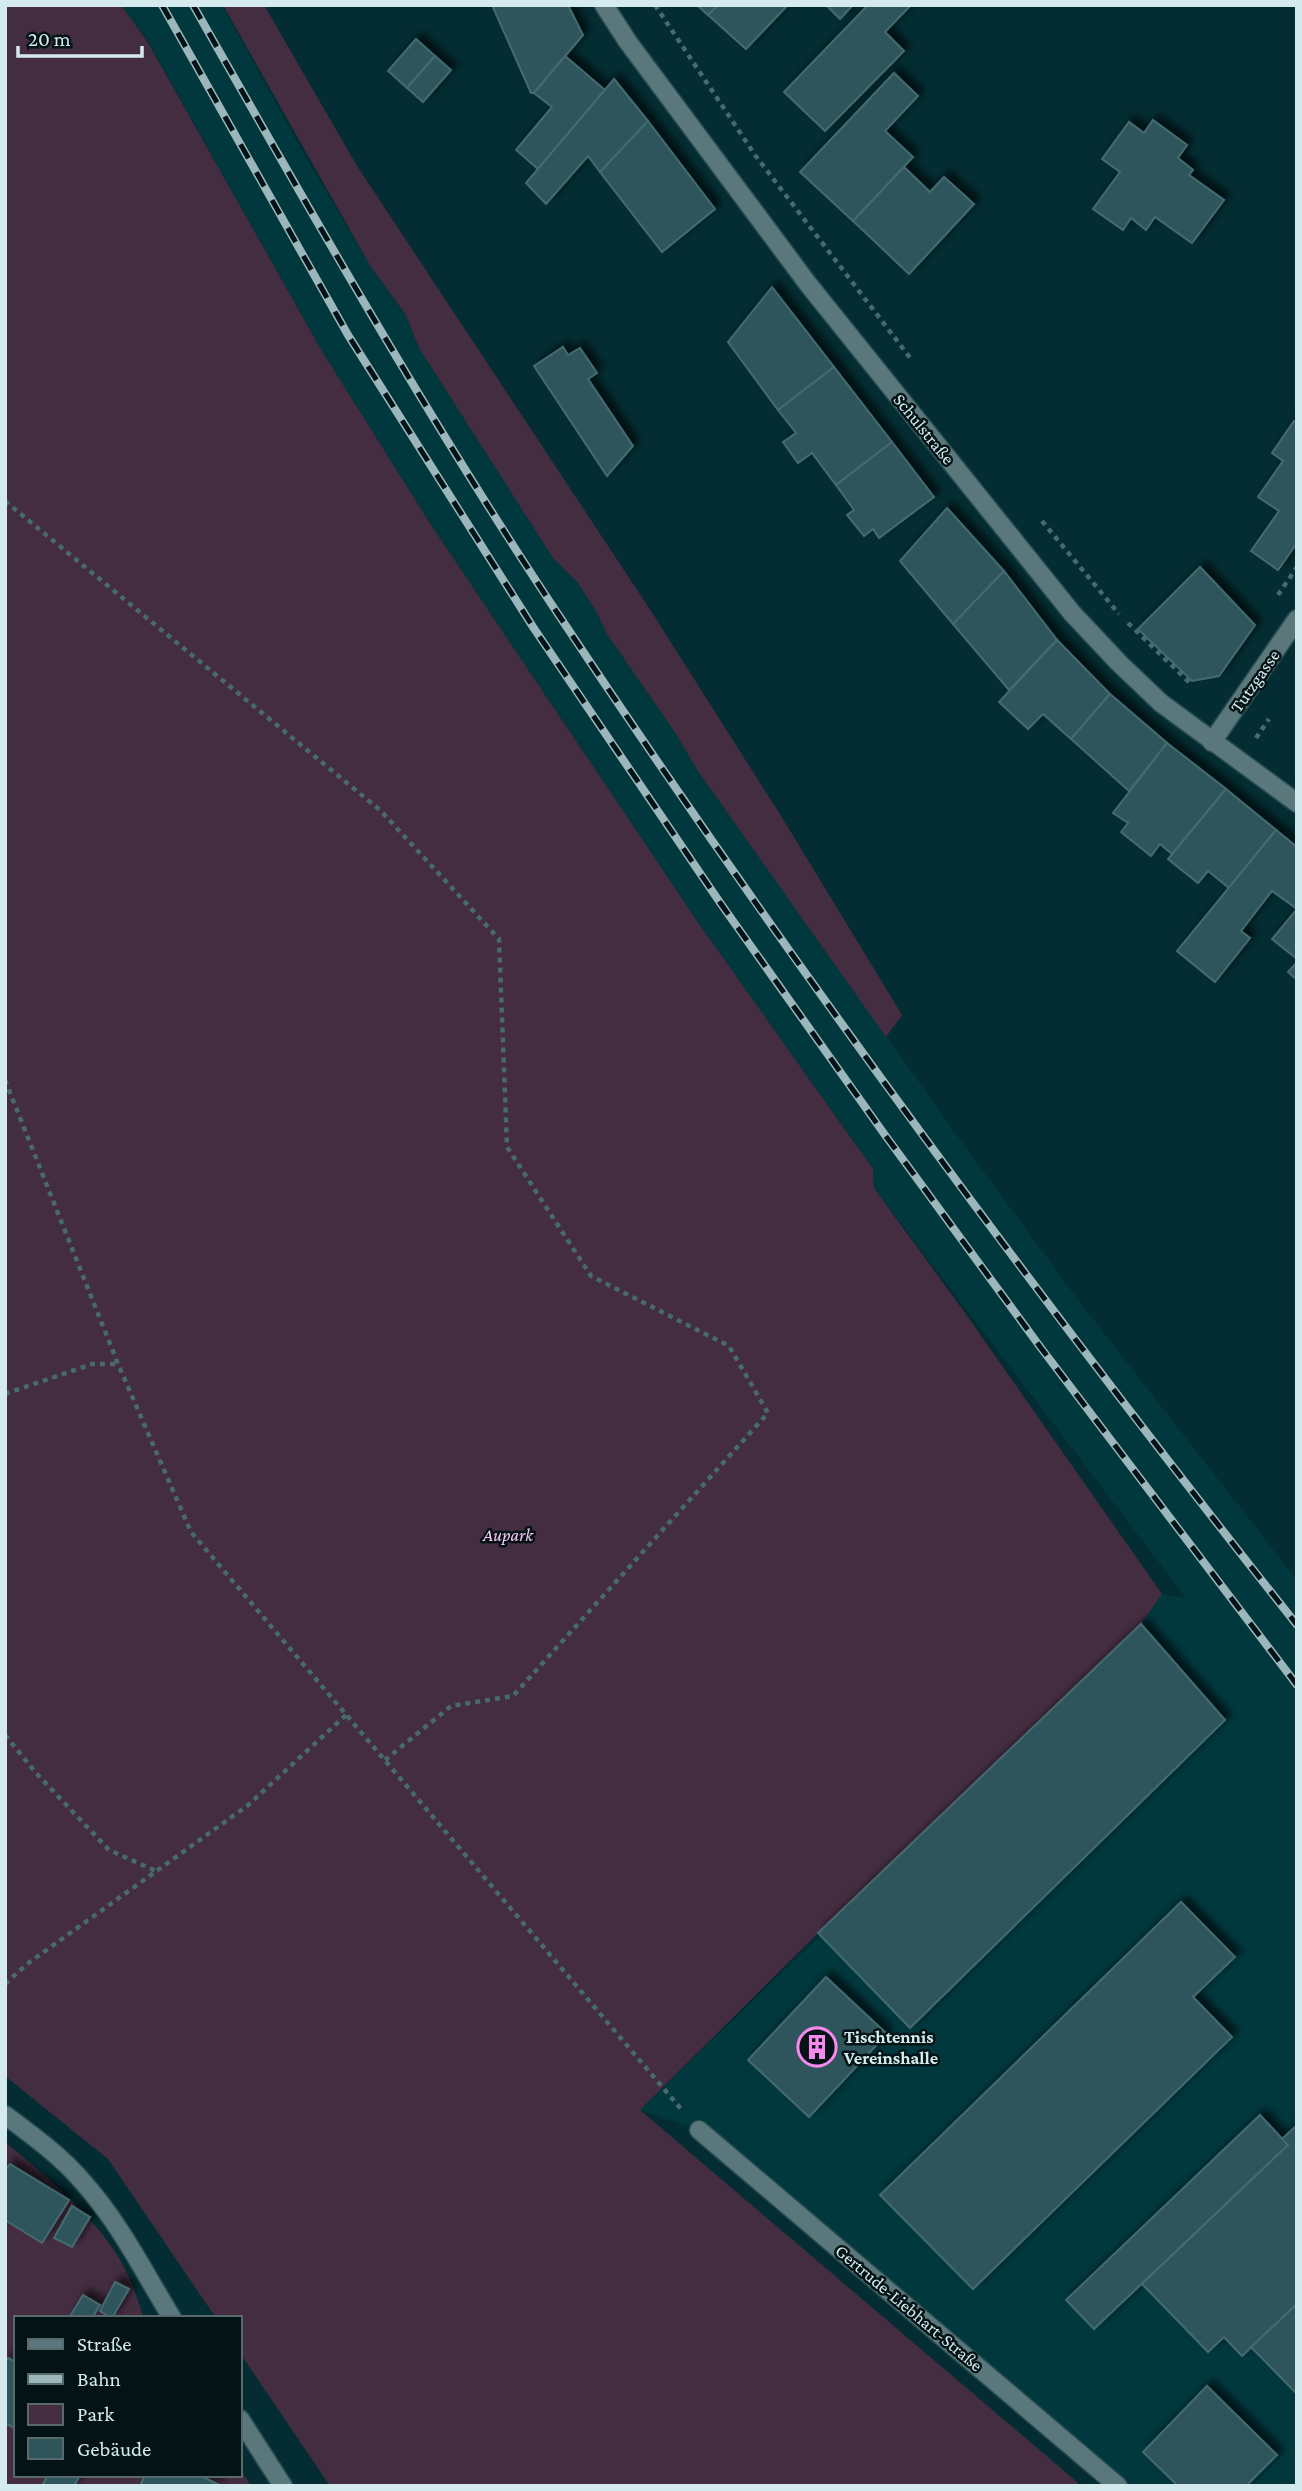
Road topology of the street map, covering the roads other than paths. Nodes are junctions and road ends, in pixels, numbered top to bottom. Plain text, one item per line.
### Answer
1 (604, 5) edge
2 (1297, 619) edge
3 (1212, 742) junction
4 (1297, 803) edge
5 (5, 2115) edge
6 (699, 2130) road end
7 (171, 2316) edge
8 (242, 2422) edge
9 (283, 2486) edge
10 (1118, 2486) edge

1 - 3 street, Schulstraße
2 - 3 street, Tutzgasse
3 - 4 street, Schulstraße
5 - 7 street
6 - 10 street, Gertrude-Liebhart-Straße
8 - 9 street

